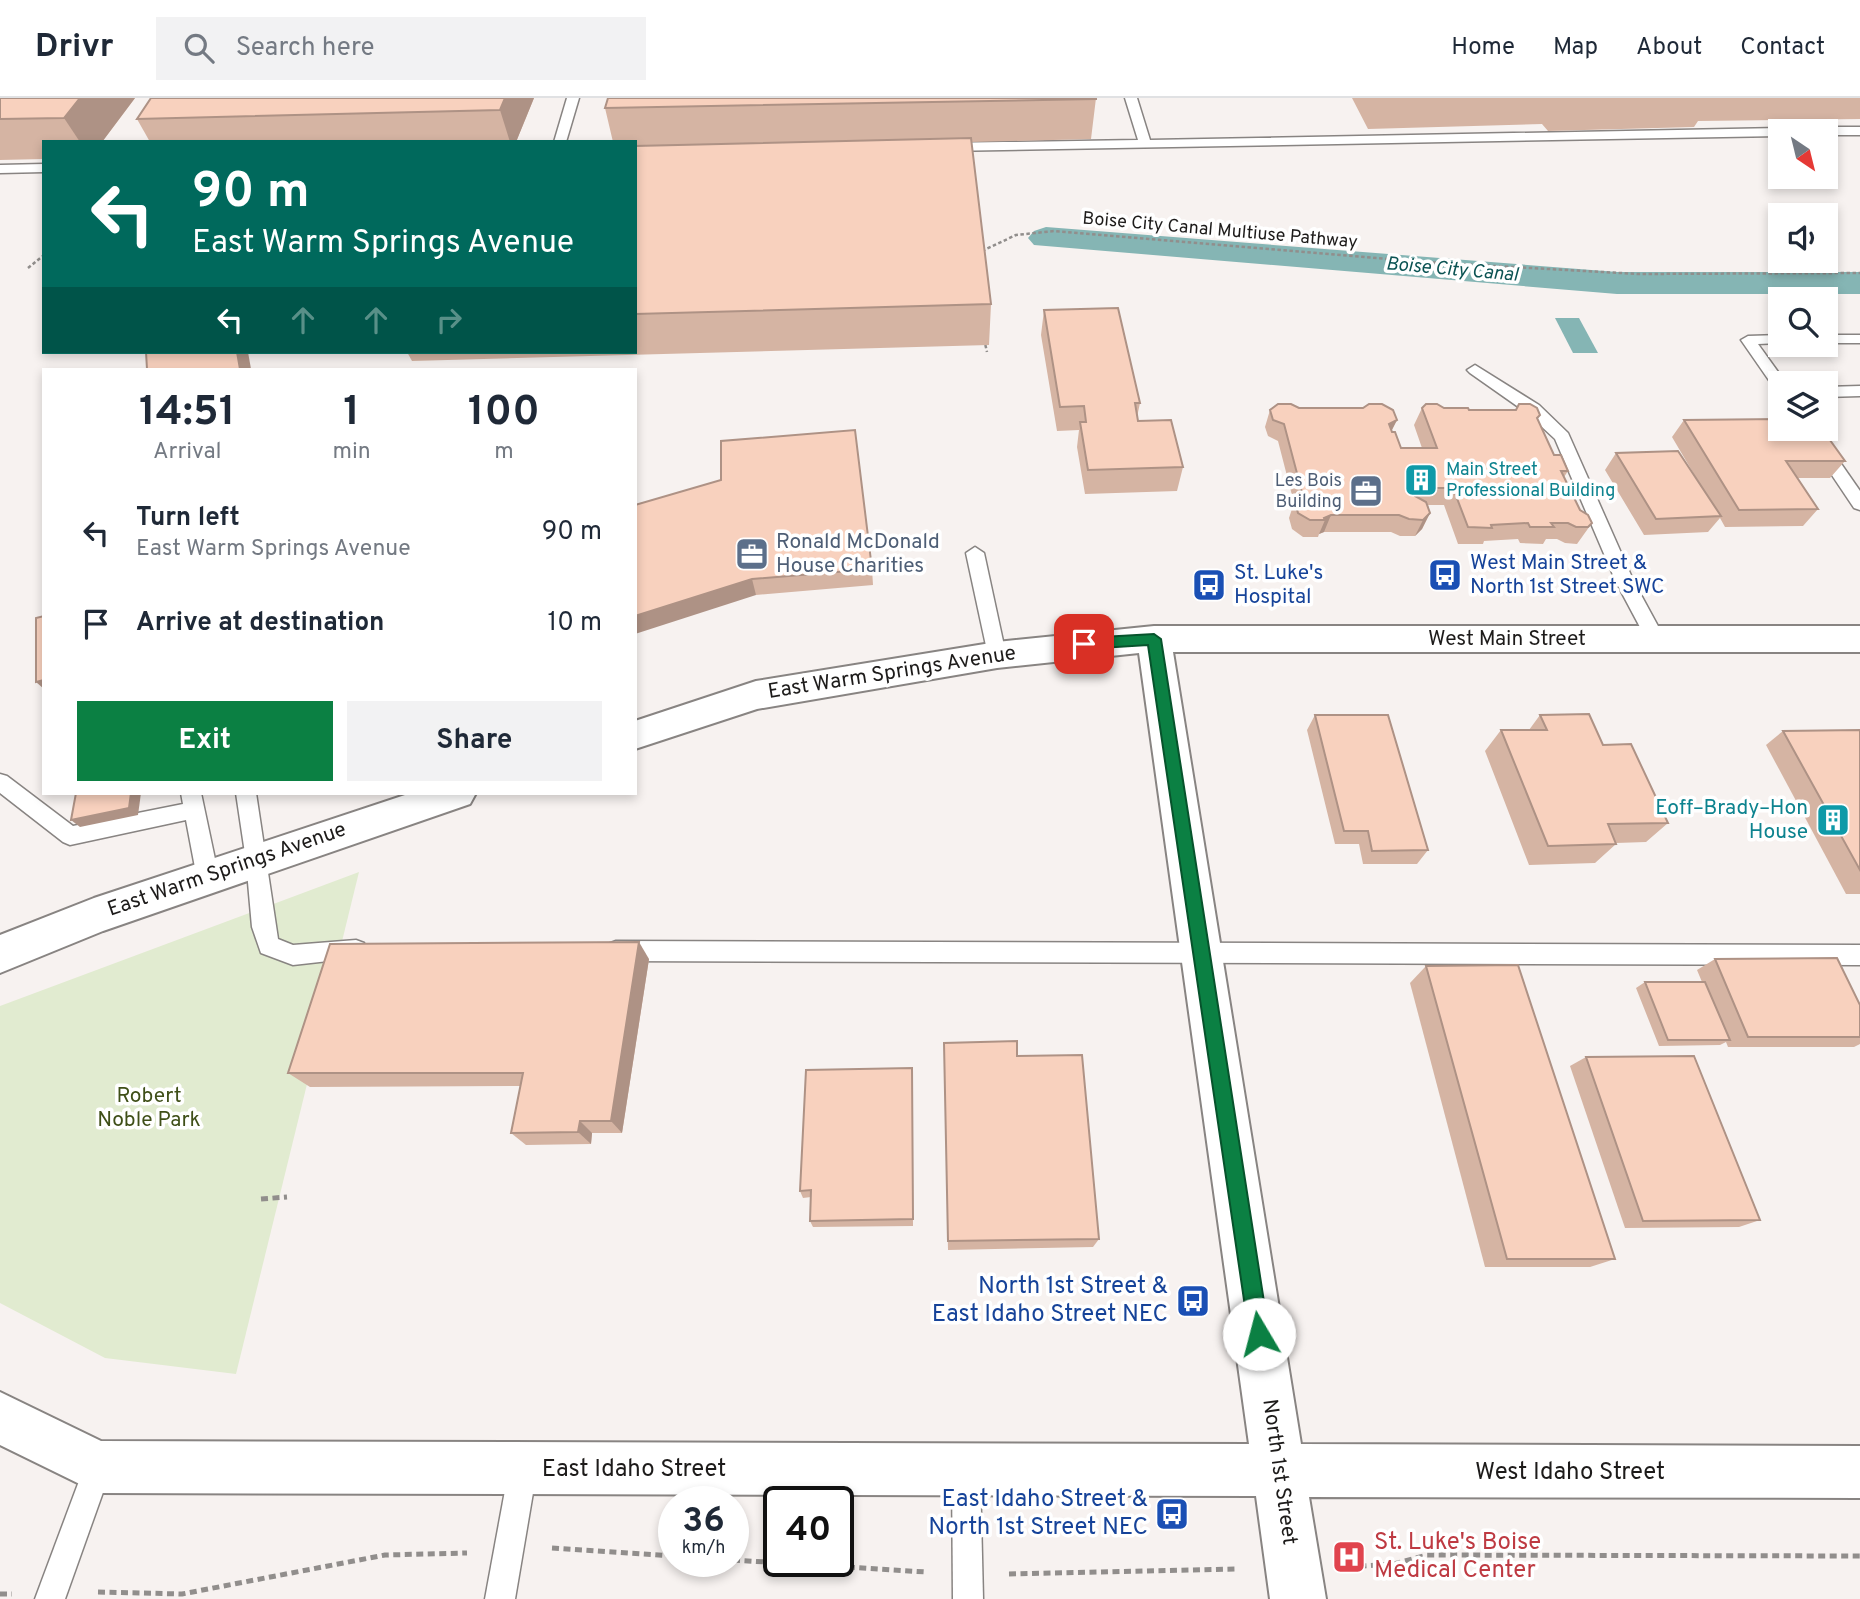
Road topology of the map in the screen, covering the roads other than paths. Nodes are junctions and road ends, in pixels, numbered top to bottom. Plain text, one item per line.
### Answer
1 (573, 98) edge
2 (1131, 98) edge
3 (1838, 131) edge
4 (1860, 131) edge
5 (1768, 132) edge
6 (561, 140) edge
7 (1145, 142) junction
8 (925, 147) edge
9 (42, 168) edge
10 (0, 169) edge
11 (1768, 339) edge
12 (1838, 339) edge
13 (1860, 339) edge
14 (1475, 370) dead end
15 (1770, 371) edge
16 (1860, 391) edge
17 (1838, 392) edge
18 (1817, 441) edge
19 (1860, 504) edge
20 (975, 553) dead end
21 (1154, 639) junction
22 (1656, 639) junction
23 (1860, 639) edge
24 (997, 655) junction
25 (637, 734) edge
26 (0, 782) edge
27 (246, 795) edge
28 (451, 795) edge
29 (193, 802) edge
30 (257, 859) junction
31 (208, 878) junction
32 (376, 950) edge
33 (595, 951) edge
34 (1201, 953) junction
35 (0, 954) edge
36 (1860, 955) edge
37 (0, 1418) edge
38 (97, 1467) junction
39 (523, 1469) junction
40 (966, 1472) junction
41 (1860, 1472) edge
42 (1280, 1473) junction
43 (50, 1599) edge
44 (500, 1599) edge
45 (968, 1599) edge
46 (1298, 1599) edge

1 - 6 lane
2 - 7 lane
3 - 4 lane
5 - 7 lane
7 - 8 lane
9 - 10 lane
11 - 15 lane
12 - 13 lane
14 - 22 lane
16 - 17 lane
18 - 19 lane
20 - 24 lane
21 - 22 main road, West Main Street
21 - 24 main road, East Warm Springs Avenue
21 - 34 main road, North 1st Street
22 - 23 main road, West Main Street
24 - 25 main road, East Warm Springs Avenue
26 - 29 lane
27 - 30 lane
28 - 30 main road, East Warm Springs Avenue
29 - 31 lane
30 - 31 main road, East Warm Springs Avenue
30 - 32 lane
31 - 35 main road, East Warm Springs Avenue
33 - 34 lane
34 - 36 lane
34 - 42 main road, North 1st Street
37 - 38 main road, East Idaho Street
38 - 39 main road, East Idaho Street
38 - 43 lane
39 - 40 main road, East Idaho Street
39 - 44 lane
40 - 42 main road, East Idaho Street
40 - 45 lane
41 - 42 main road, West Idaho Street
42 - 46 main road, North 1st Street

